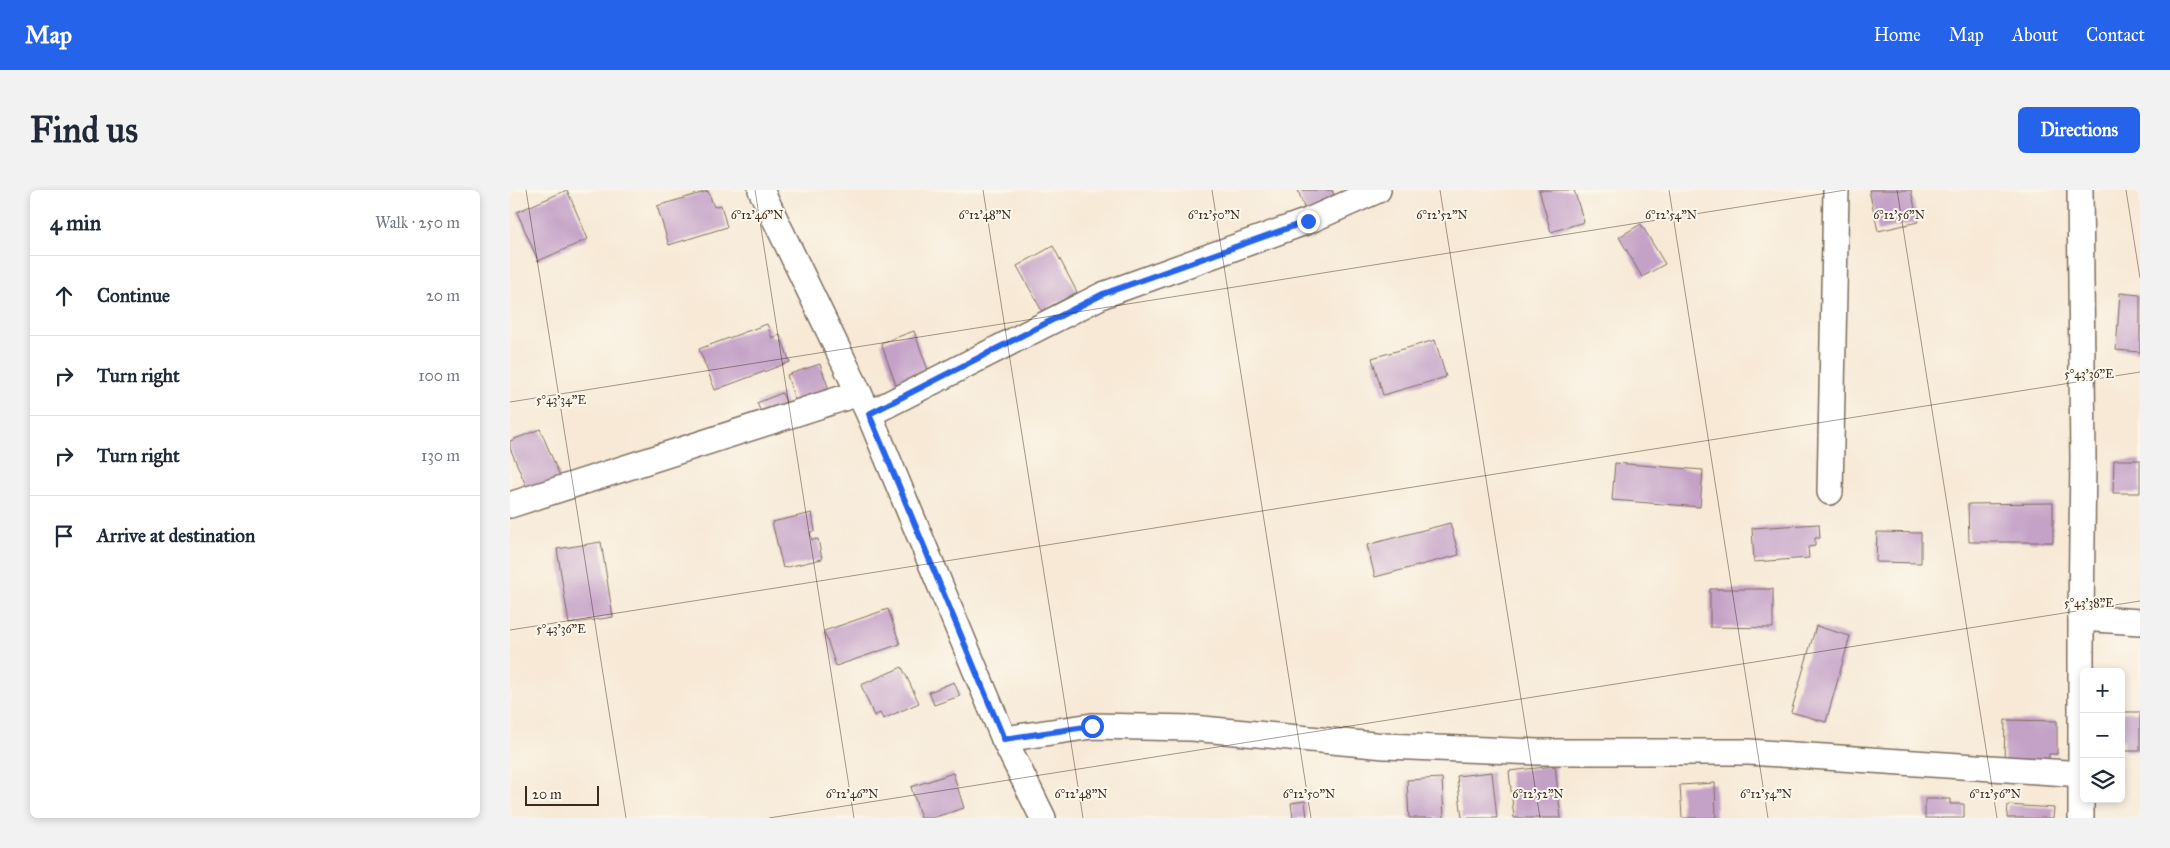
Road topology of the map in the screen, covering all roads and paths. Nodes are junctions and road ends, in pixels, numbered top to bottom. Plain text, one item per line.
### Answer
1 (1378, 190) edge
2 (1836, 190) edge
3 (2080, 190) edge
4 (766, 192) edge
5 (864, 404) junction
6 (1830, 492) dead end
7 (510, 505) edge
8 (2081, 618) junction
9 (2140, 622) edge
10 (1004, 739) junction
11 (2082, 758) edge
12 (2080, 774) edge
13 (2081, 803) edge
14 (1043, 818) edge
15 (2081, 818) edge

1 - 5 street
2 - 6 street
3 - 8 street
4 - 5 street
5 - 7 street
5 - 10 street
8 - 9 street
8 - 11 street
10 - 12 street
10 - 14 street
13 - 15 street

